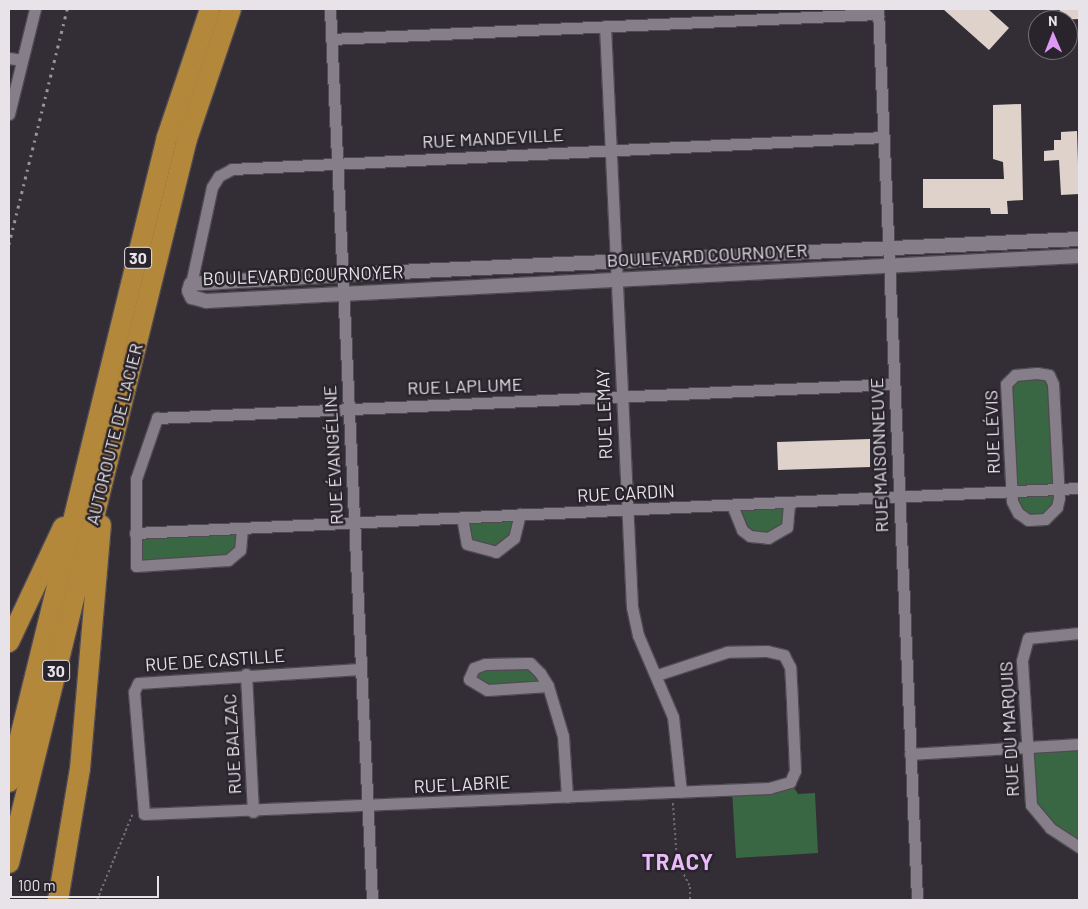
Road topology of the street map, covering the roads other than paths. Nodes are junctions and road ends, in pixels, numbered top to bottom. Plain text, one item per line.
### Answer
1 (35, 9) edge
2 (210, 9) edge
3 (231, 9) edge
4 (240, 9) edge
5 (330, 9) edge
6 (878, 12) edge
7 (605, 26) junction
8 (331, 39) junction
9 (215, 49) junction
10 (9, 58) edge
11 (22, 60) junction
12 (9, 114) edge
13 (883, 137) junction
14 (610, 149) junction
15 (337, 164) junction
16 (1079, 239) edge
17 (888, 249) junction
18 (1079, 256) edge
19 (615, 260) junction
20 (889, 265) junction
21 (342, 274) junction
22 (616, 278) junction
23 (191, 284) junction
24 (343, 294) junction
25 (894, 384) junction
26 (621, 395) junction
27 (348, 408) junction
28 (104, 478) junction
29 (1079, 488) edge
30 (1059, 489) junction
31 (1011, 491) junction
32 (80, 494) junction
33 (899, 496) junction
34 (789, 503) junction
35 (732, 505) junction
36 (626, 511) junction
37 (520, 514) junction
38 (462, 517) junction
39 (354, 522) junction
40 (242, 528) junction
41 (135, 533) junction
42 (1079, 633) edge
43 (9, 642) edge
44 (360, 669) junction
45 (246, 674) junction
46 (657, 675) junction
47 (548, 686) junction
48 (1079, 744) edge
49 (1027, 746) junction
50 (910, 754) junction
51 (9, 782) edge
52 (677, 795) junction
53 (567, 797) junction
54 (366, 807) junction
55 (138, 809) joint
56 (253, 812) junction
57 (1079, 847) edge
58 (9, 864) edge
59 (58, 900) edge
60 (372, 900) edge
61 (917, 900) edge

1 - 11 street
2 - 32 highway, AUTOROUTE DE L'ACIER / 30
3 - 9 highway, AUTOROUTE DE L'ACIER / 30
4 - 9 highway
5 - 8 street, RUE ÉVANGÉLINE
6 - 7 street
6 - 13 street, RUE MAISONNEUVE
7 - 8 street
7 - 14 street, RUE LEMAY
8 - 15 street, RUE ÉVANGÉLINE
9 - 28 highway, AUTOROUTE DE L'ACIER / 30
10 - 11 street
11 - 12 street
13 - 14 street, RUE MANDEVILLE
13 - 17 street, RUE MAISONNEUVE
14 - 15 street, RUE MANDEVILLE
14 - 19 street, RUE LEMAY
15 - 21 street, RUE ÉVANGÉLINE
15 - 23 street, RUE MANDEVILLE
16 - 17 street, BOULEVARD COURNOYER
17 - 19 street, BOULEVARD COURNOYER
17 - 20 street, RUE MAISONNEUVE
18 - 20 street, BOULEVARD COURNOYER
19 - 21 street, BOULEVARD COURNOYER
19 - 22 street, RUE LEMAY
20 - 22 street, BOULEVARD COURNOYER
20 - 25 street, RUE MAISONNEUVE
21 - 23 street, BOULEVARD COURNOYER
21 - 24 street, RUE ÉVANGÉLINE
22 - 24 street, BOULEVARD COURNOYER
22 - 26 street, RUE LEMAY
23 - 24 street, BOULEVARD COURNOYER
24 - 27 street, RUE ÉVANGÉLINE
25 - 26 street, RUE LAPLUME
25 - 33 street, RUE MAISONNEUVE
26 - 27 street, RUE LAPLUME
26 - 36 street, RUE LEMAY
27 - 39 street, RUE ÉVANGÉLINE
27 - 41 street, RUE LAPLUME
28 - 58 highway, AUTOROUTE DE L'ACIER / 30
28 - 59 highway
29 - 30 street, RUE CARDIN
30 - 31 street, RUE CARDIN
30 - 31 street
30 - 31 street, RUE LÉVIS
31 - 33 street, RUE CARDIN
32 - 43 highway
32 - 51 highway, AUTOROUTE DE L'ACIER / 30
33 - 34 street, RUE CARDIN
33 - 50 street, RUE MAISONNEUVE
34 - 35 street, RUE CARDIN
34 - 35 street
35 - 36 street, RUE CARDIN
36 - 37 street, RUE CARDIN
36 - 46 street, RUE LEMAY
37 - 38 street, RUE CARDIN
37 - 38 street
38 - 39 street, RUE CARDIN
39 - 40 street, RUE CARDIN
39 - 44 street, RUE ÉVANGÉLINE
40 - 41 street, RUE CARDIN
40 - 41 street
42 - 49 street, RUE DU MARQUIS
44 - 45 street, RUE DE CASTILLE
44 - 54 street, RUE ÉVANGÉLINE
45 - 55 street, RUE DE CASTILLE
45 - 56 street, RUE BALZAC
46 - 52 street, RUE LEMAY
46 - 52 street, RUE LABRIE
47 - 47 street
47 - 53 street
48 - 49 street
49 - 50 street
49 - 57 street, RUE DU MARQUIS
50 - 61 street, RUE MAISONNEUVE
52 - 53 street, RUE LABRIE
53 - 54 street, RUE LABRIE
54 - 56 street, RUE LABRIE
54 - 60 street, RUE ÉVANGÉLINE
55 - 56 street, RUE LABRIE

